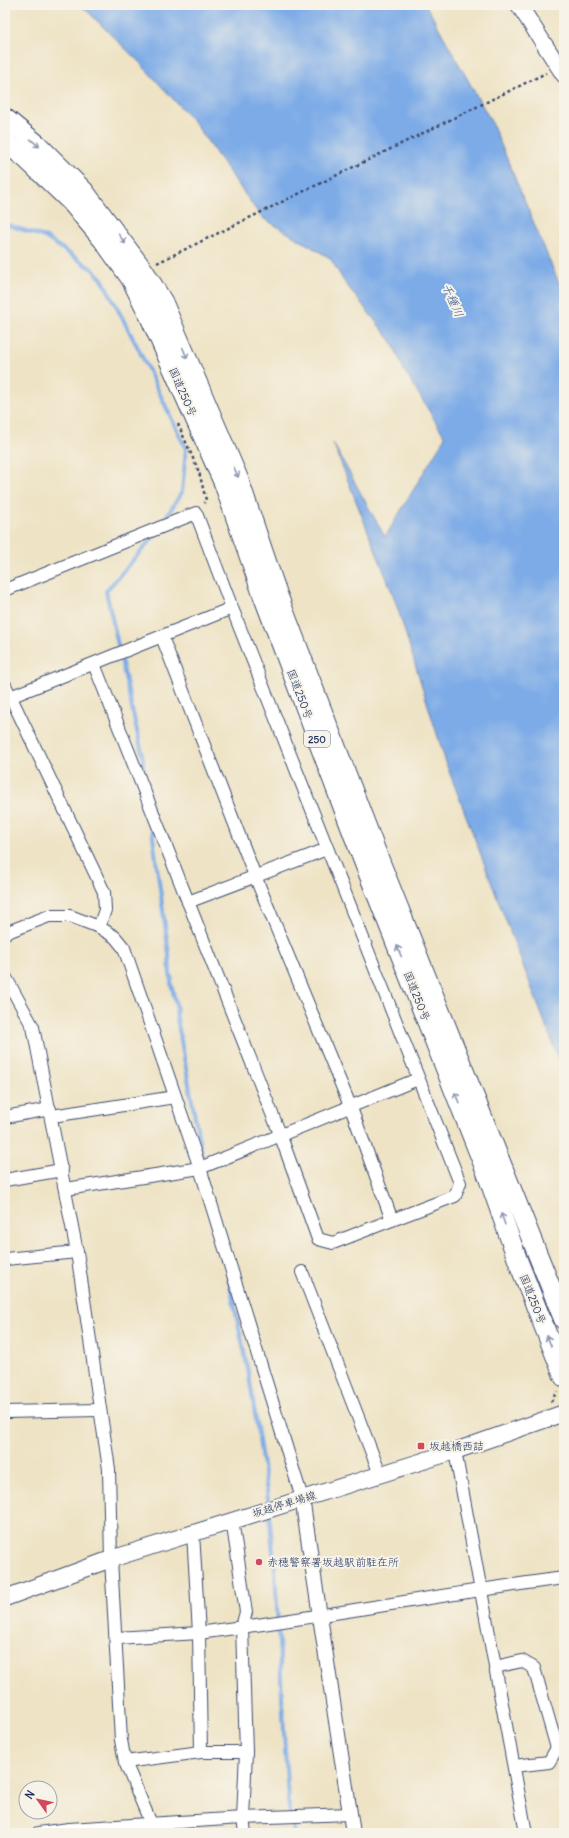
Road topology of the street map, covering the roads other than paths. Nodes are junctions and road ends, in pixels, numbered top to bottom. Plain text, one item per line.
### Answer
1 (519, 5) edge
2 (564, 75) edge
3 (5, 118) edge
4 (5, 142) edge
5 (5, 590) edge
6 (232, 608) junction
7 (162, 637) junction
8 (94, 664) junction
9 (5, 685) edge
10 (10, 697) junction
11 (327, 849) junction
12 (255, 876) junction
13 (188, 902) junction
14 (99, 927) junction
15 (5, 933) edge
16 (5, 976) edge
17 (418, 1079) junction
18 (175, 1097) junction
19 (351, 1108) junction
20 (51, 1113) junction
21 (5, 1116) edge
22 (280, 1134) junction
23 (200, 1168) junction
24 (62, 1170) junction
25 (5, 1180) edge
26 (66, 1190) junction
27 (392, 1220) junction
28 (77, 1252) junction
29 (5, 1259) edge
30 (302, 1272) dead end
31 (564, 1320) edge
32 (564, 1377) edge
33 (99, 1410) junction
34 (5, 1412) edge
35 (564, 1413) edge
36 (455, 1451) junction
37 (380, 1474) junction
38 (302, 1498) junction
39 (232, 1520) junction
40 (193, 1533) junction
41 (111, 1559) junction
42 (564, 1578) edge
43 (481, 1588) junction
44 (5, 1598) edge
45 (320, 1616) junction
46 (242, 1627) junction
47 (199, 1632) junction
48 (116, 1638) junction
49 (495, 1667) junction
50 (200, 1752) junction
51 (246, 1752) junction
52 (125, 1762) junction
53 (514, 1766) junction
54 (350, 1814) junction
55 (243, 1818) junction
56 (153, 1828) edge
57 (69, 1831) edge
58 (38, 1833) edge
59 (245, 1833) edge
60 (353, 1833) edge
61 (526, 1833) edge

1 - 2 main road
3 -> 31 highway, 国道250号 / 250
32 -> 4 highway, 国道250号 / 250
5 - 6 street
6 - 7 street
6 - 11 street
7 - 8 street
7 - 12 street
8 - 10 street
8 - 13 street
9 - 10 street
10 - 14 street
11 - 12 street
11 - 17 street
12 - 13 street
12 - 19 street
13 - 22 street
14 - 15 street
14 - 18 street
16 - 20 street
17 - 19 street
17 - 27 street
18 - 20 street
18 - 23 street
19 - 22 street
19 - 27 street
20 - 21 street
20 - 24 street
22 - 23 street
22 - 27 street
23 - 26 street
23 - 38 street
24 - 25 street
24 - 26 street
26 - 28 street
28 - 29 street
28 - 33 street
30 - 37 street
33 - 34 street
33 - 41 street
35 - 36 main road, 坂越停車場線
36 - 37 main road, 坂越停車場線
36 - 43 street
37 - 38 main road, 坂越停車場線
38 - 39 main road, 坂越停車場線
38 - 45 street
39 - 40 main road, 坂越停車場線
39 - 46 street
40 - 41 main road, 坂越停車場線
40 - 47 street
41 - 44 main road, 坂越停車場線
41 - 48 street
42 - 43 street
43 - 45 street
43 - 49 street
45 - 46 street
45 - 54 street
46 - 47 street
46 - 51 street
47 - 48 street
47 - 50 street
48 - 52 street
49 - 53 street
49 - 53 street
50 - 51 street
50 - 52 street
51 - 55 street
52 - 56 street
53 - 61 street
54 - 55 street
54 - 60 street
55 - 56 street
55 - 59 street
56 - 57 street
57 - 58 street

